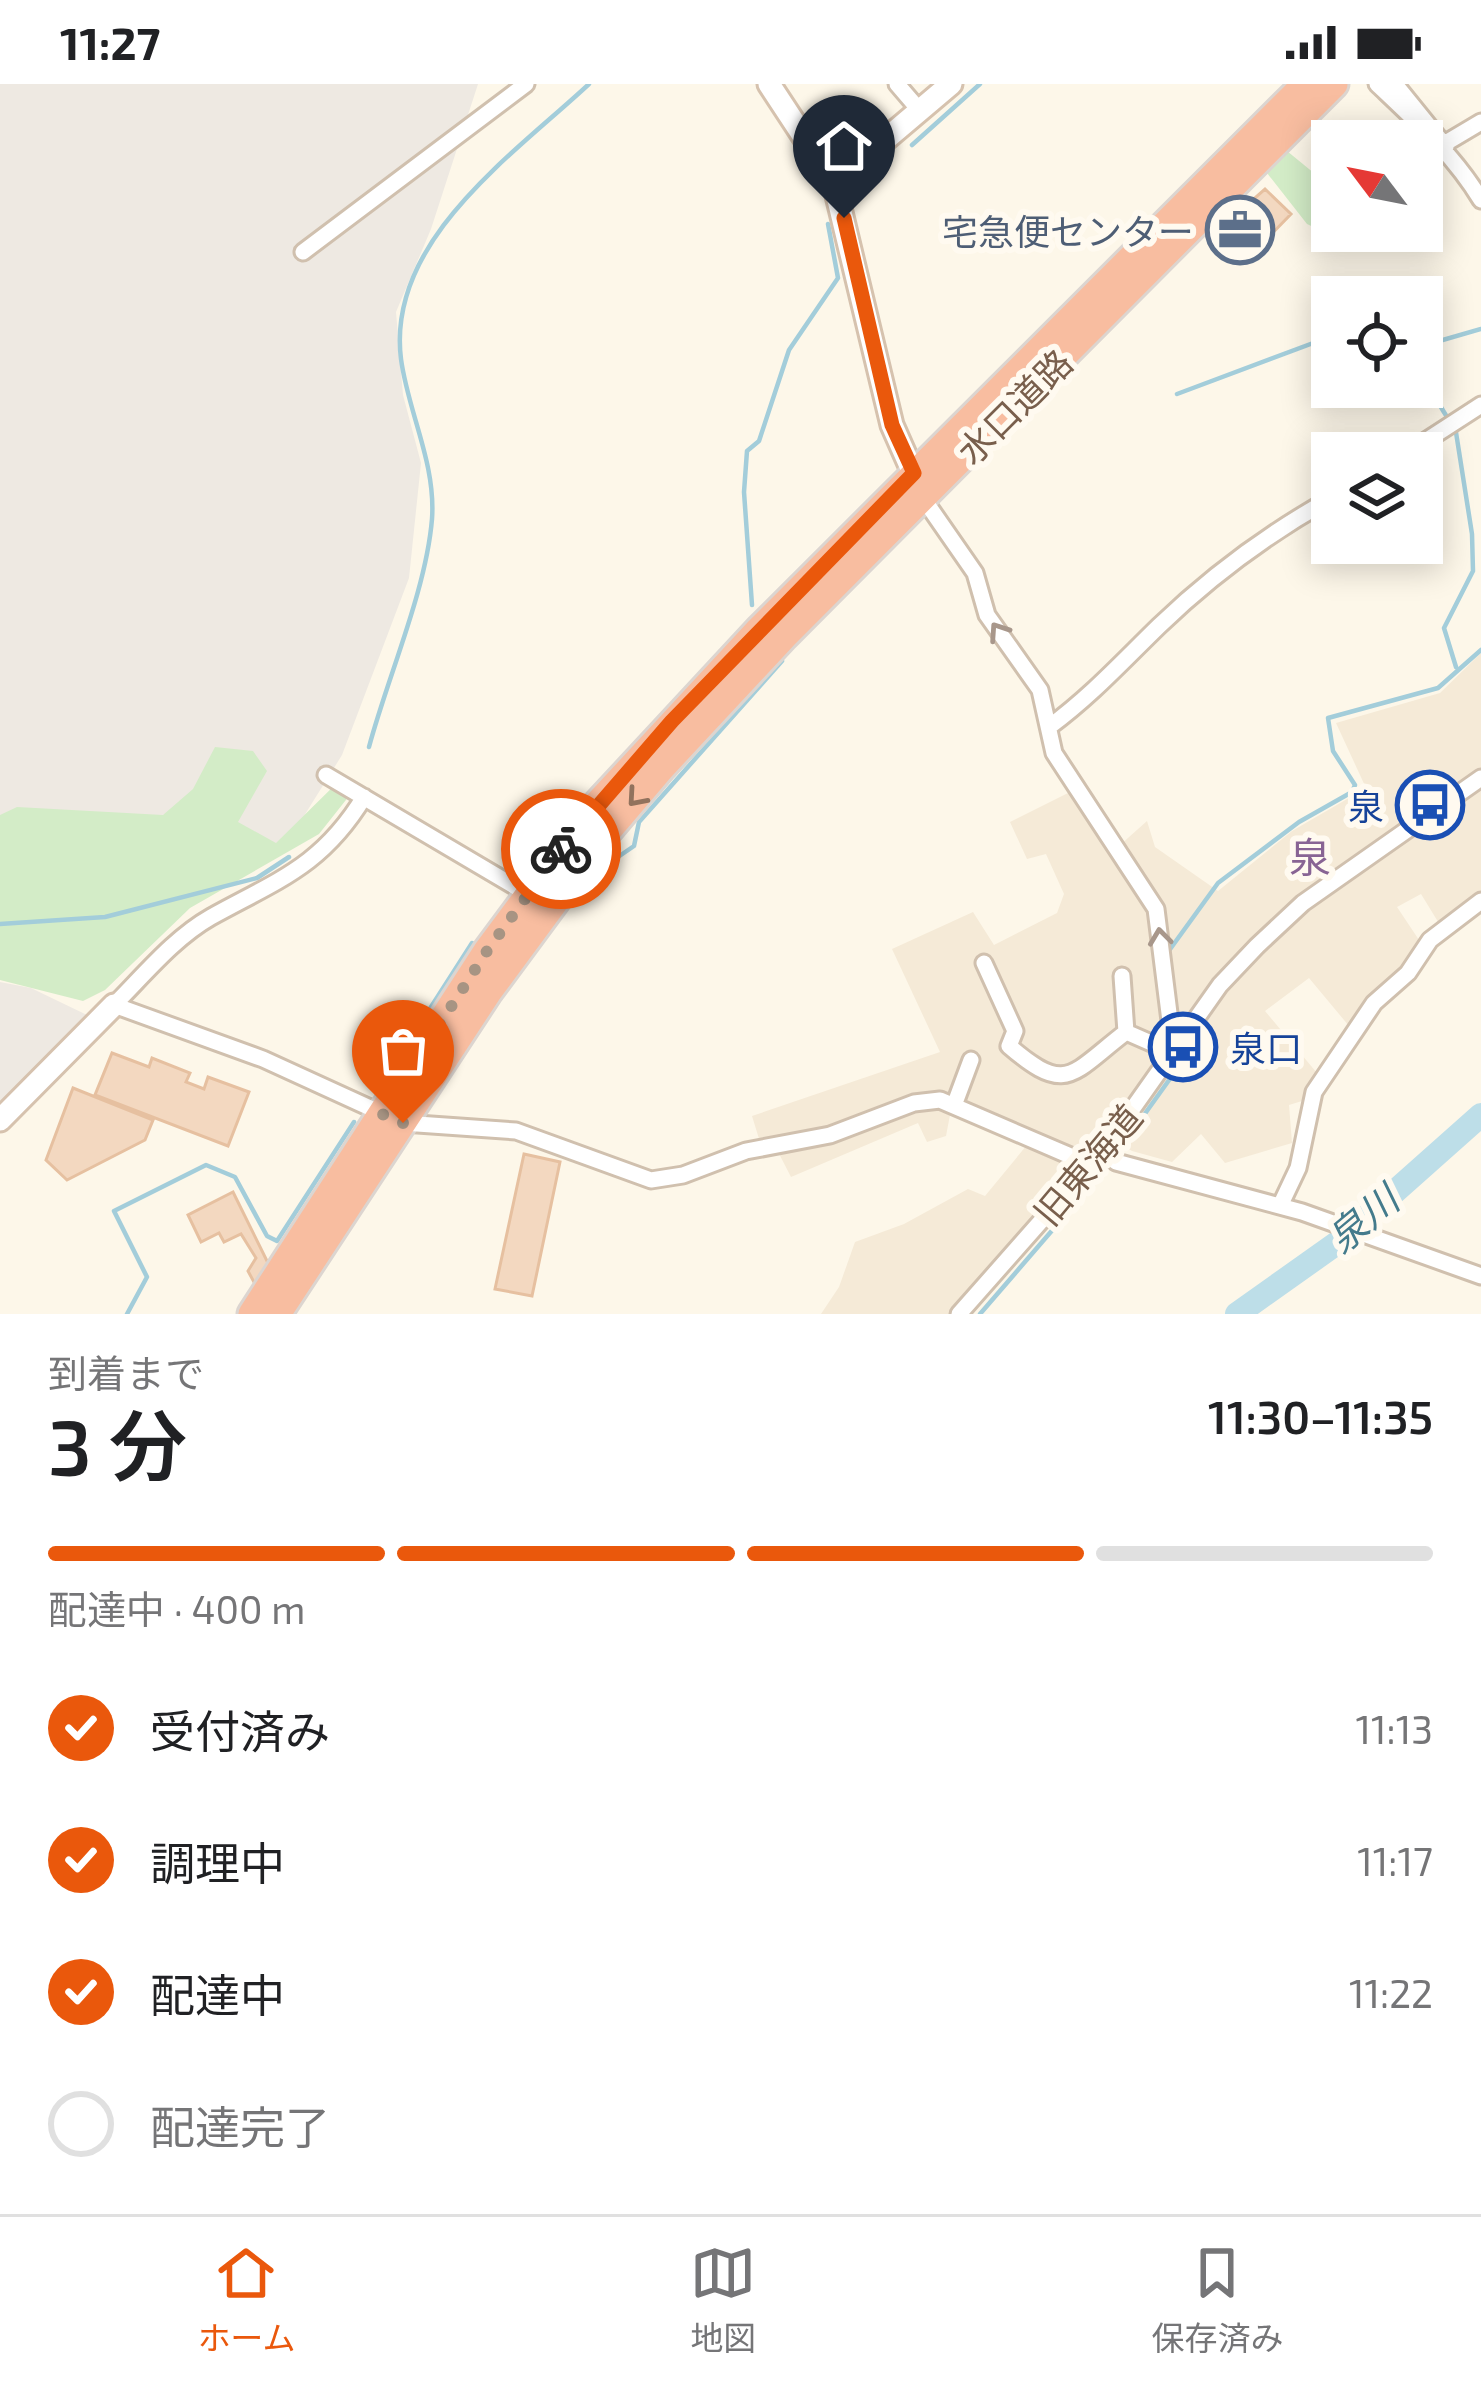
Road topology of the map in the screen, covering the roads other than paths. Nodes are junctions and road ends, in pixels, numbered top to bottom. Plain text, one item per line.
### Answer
1 (526, 84) edge
2 (770, 84) edge
3 (897, 84) edge
4 (951, 84) edge
5 (1306, 84) edge
6 (1334, 84) edge
7 (1377, 84) edge
8 (1395, 84) edge
9 (920, 112) junction
10 (1481, 122) edge
11 (1447, 148) junction
12 (833, 183) junction
13 (1481, 200) edge
14 (303, 252) dead end
15 (1481, 404) edge
16 (1439, 432) edge
17 (918, 486) junction
18 (1311, 512) edge
19 (1049, 727) junction
20 (326, 775) dead end
21 (1481, 778) edge
22 (364, 797) junction
23 (538, 901) junction
24 (1481, 901) edge
25 (984, 963) dead end
26 (1122, 976) dead end
27 (114, 1005) junction
28 (1126, 1032) junction
29 (1174, 1053) junction
30 (971, 1060) dead end
31 (956, 1103) junction
32 (393, 1118) junction
33 (0, 1120) edge
34 (1103, 1158) junction
35 (1280, 1206) junction
36 (1481, 1276) edge
37 (253, 1314) edge
38 (277, 1314) edge
39 (959, 1314) edge

1 - 14 street
2 - 12 main road
3 - 9 street
4 - 9 main road
5 - 17 highway, 水口道路
6 - 17 highway, 水口道路
7 - 11 street
8 - 11 street
9 - 12 main road
10 - 11 street
11 - 13 street
12 - 17 main road
15 - 16 street
19 -> 17 street
17 - 23 highway, 水口道路
18 - 19 street
29 -> 19 street
20 - 22 street
21 - 29 street, 旧東海道
22 - 23 street
22 - 27 street
23 - 32 highway, 水口道路
24 - 35 street
25 - 28 street
26 - 28 street
27 - 32 street
27 - 33 main road
28 - 29 street
29 - 34 street, 旧東海道
30 - 31 street
31 - 32 street
31 - 34 street
32 - 37 highway, 水口道路
32 - 38 highway, 水口道路
34 - 35 street
34 - 39 street, 旧東海道
35 - 36 street

